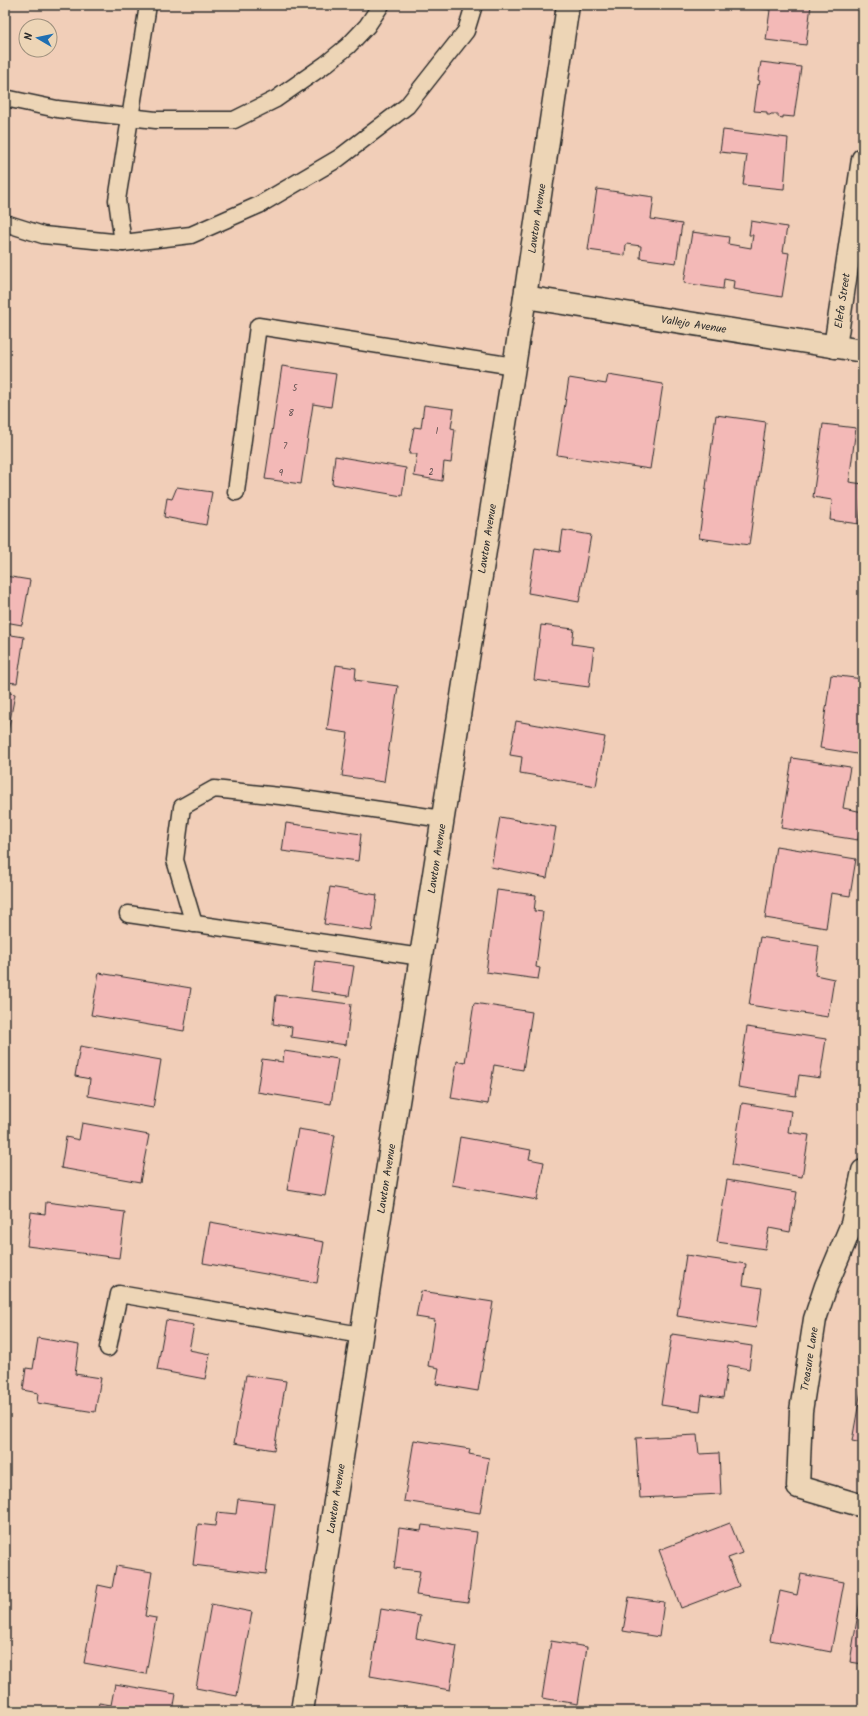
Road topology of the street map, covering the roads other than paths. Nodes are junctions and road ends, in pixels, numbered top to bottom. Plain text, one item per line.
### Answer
1 (148, 5) edge
2 (382, 5) edge
3 (474, 5) edge
4 (568, 5) edge
5 (5, 98) edge
6 (130, 117) junction
7 (863, 159) edge
8 (5, 222) edge
9 (123, 243) junction
10 (525, 297) junction
11 (835, 347) junction
12 (863, 351) edge
13 (514, 366) junction
14 (236, 492) dead end
15 (443, 819) junction
16 (128, 914) dead end
17 (194, 924) junction
18 (421, 957) junction
19 (863, 1171) edge
20 (361, 1335) junction
21 (108, 1348) dead end
22 (863, 1506) edge
23 (302, 1711) edge

1 - 6 lane
2 - 6 lane
3 - 9 lane
4 - 10 street, Lawton Avenue
5 - 6 lane
6 - 9 lane
7 - 11 street, Elefa Street
8 - 9 lane
10 - 11 street, Vallejo Avenue
10 - 13 street, Lawton Avenue
11 - 12 street, Vallejo Avenue
13 - 14 lane
13 - 15 street, Lawton Avenue
15 - 17 lane
15 - 18 street, Lawton Avenue
16 - 17 lane
17 - 18 lane
18 - 20 street, Lawton Avenue
19 - 22 street, Treasure Lane
20 - 21 lane
20 - 23 street, Lawton Avenue

